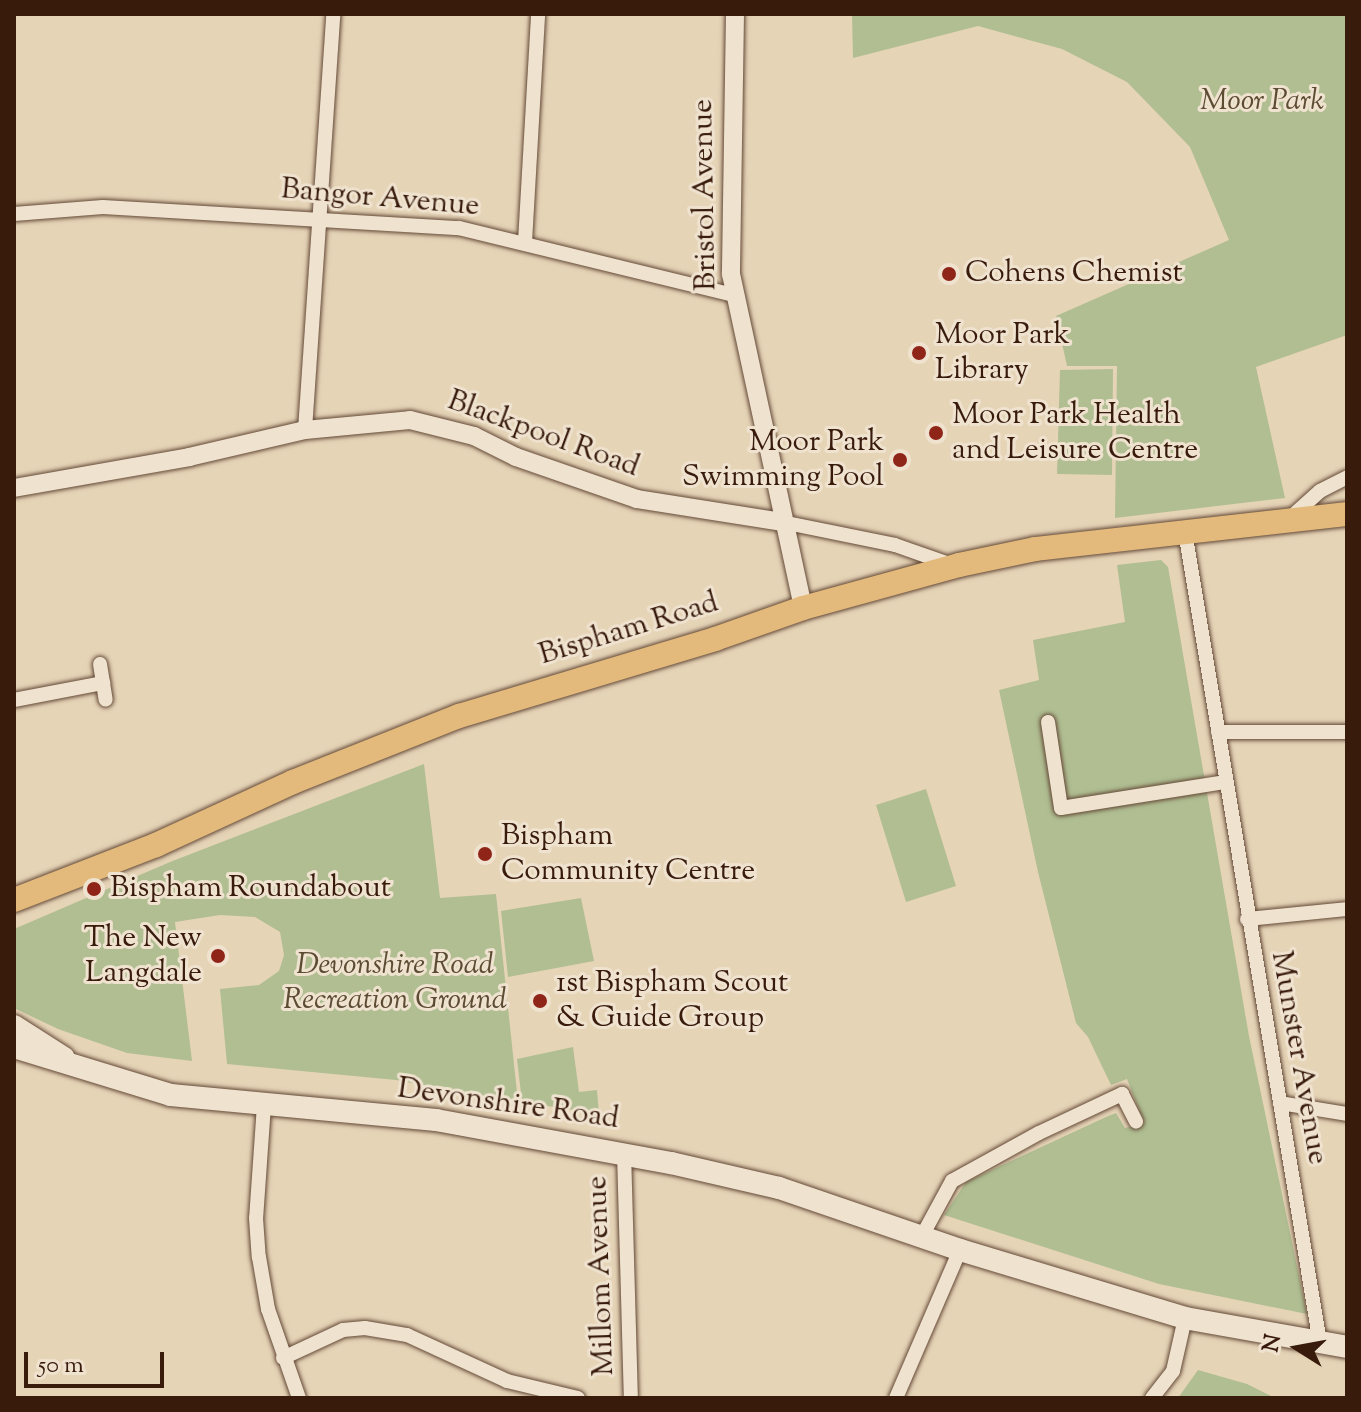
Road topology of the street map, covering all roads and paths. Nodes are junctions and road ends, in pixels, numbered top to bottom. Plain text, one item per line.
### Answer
1 (333, 14) edge
2 (538, 14) edge
3 (735, 14) edge
4 (14, 214) edge
5 (319, 218) junction
6 (525, 242) junction
7 (734, 295) junction
8 (305, 430) junction
9 (1347, 477) edge
10 (14, 488) edge
11 (1347, 514) edge
12 (1289, 519) junction
13 (782, 522) junction
14 (1185, 531) junction
15 (955, 567) junction
16 (803, 608) junction
17 (100, 664) dead end
18 (103, 683) junction
19 (14, 700) edge
20 (106, 700) dead end
21 (1048, 722) dead end
22 (1218, 732) junction
23 (1347, 732) edge
24 (1226, 782) junction
25 (14, 900) edge
26 (1347, 909) edge
27 (1247, 919) junction
28 (14, 1026) edge
29 (14, 1047) edge
30 (78, 1068) junction
31 (1280, 1103) junction
32 (264, 1105) junction
33 (1347, 1114) edge
34 (1136, 1122) dead end
35 (624, 1152) junction
36 (922, 1236) junction
37 (960, 1250) junction
38 (1185, 1318) junction
39 (1320, 1343) junction
40 (1347, 1347) edge
41 (283, 1358) junction
42 (299, 1398) edge
43 (578, 1398) edge
44 (631, 1398) edge
45 (896, 1398) edge
46 (1152, 1398) edge

1 - 5 street
2 - 6 street
3 - 7 street, Bristol Avenue
4 - 5 street, Bangor Avenue
5 - 6 street, Bangor Avenue
5 - 8 street
6 - 7 street, Bangor Avenue
7 - 13 street, Bristol Avenue
8 - 10 street, Blackpool Road
8 - 13 street, Blackpool Road
9 - 12 street
11 - 12 main road, Bispham Road
12 - 14 main road, Bispham Road
13 - 15 street, Blackpool Road
13 - 16 street, Bristol Avenue
14 - 15 main road, Bispham Road
14 - 22 street, Munster Avenue
15 - 16 main road, Bispham Road
16 - 25 main road, Bispham Road
17 - 18 street
18 - 19 street
18 - 20 street
21 - 24 street
22 - 23 street
22 - 24 street, Munster Avenue
24 - 27 street, Munster Avenue
26 - 27 street
27 - 31 street, Munster Avenue
28 - 30 main road, Devonshire Road
29 - 30 main road, Devonshire Road
30 - 32 main road, Devonshire Road
31 - 33 street
31 - 39 street, Munster Avenue
32 - 35 main road, Devonshire Road
32 - 41 street
34 - 36 street
35 - 36 main road, Devonshire Road
35 - 44 street, Millom Avenue
36 - 37 main road, Devonshire Road
37 - 38 main road, Devonshire Road
37 - 45 street
38 - 39 main road, Devonshire Road
38 - 46 street
39 - 40 main road, Devonshire Road
41 - 42 street
41 - 43 street

